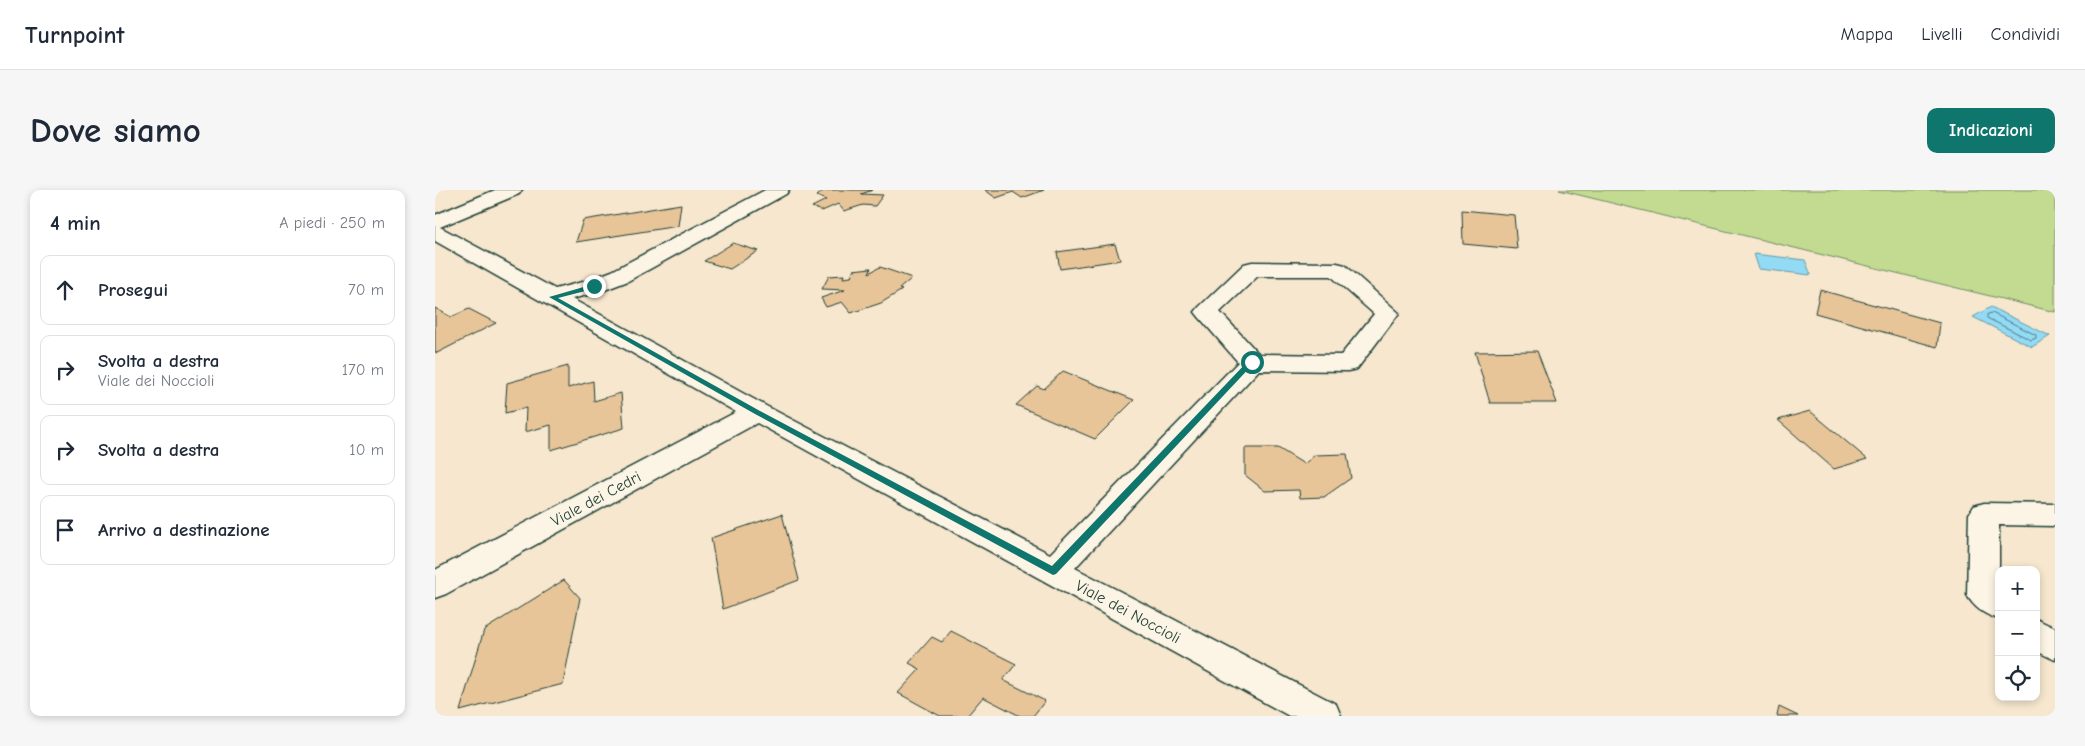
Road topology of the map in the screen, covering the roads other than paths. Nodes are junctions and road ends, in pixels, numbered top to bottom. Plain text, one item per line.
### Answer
1 (512, 190) edge
2 (779, 190) edge
3 (435, 222) edge
4 (435, 232) edge
5 (552, 297) junction
6 (1252, 362) junction
7 (757, 412) junction
8 (2055, 515) edge
9 (1053, 571) junction
10 (435, 585) edge
11 (1995, 603) edge
12 (2040, 635) edge
13 (2055, 646) edge
14 (1323, 716) edge

1 - 3 street
2 - 5 street
4 - 5 street, Viale dei Noccioli
5 - 7 street, Viale dei Noccioli
6 - 6 street
6 - 9 street
7 - 9 street, Viale dei Noccioli
7 - 10 street, Viale dei Cedri
8 - 11 street
9 - 14 street, Viale dei Noccioli
12 - 13 street

